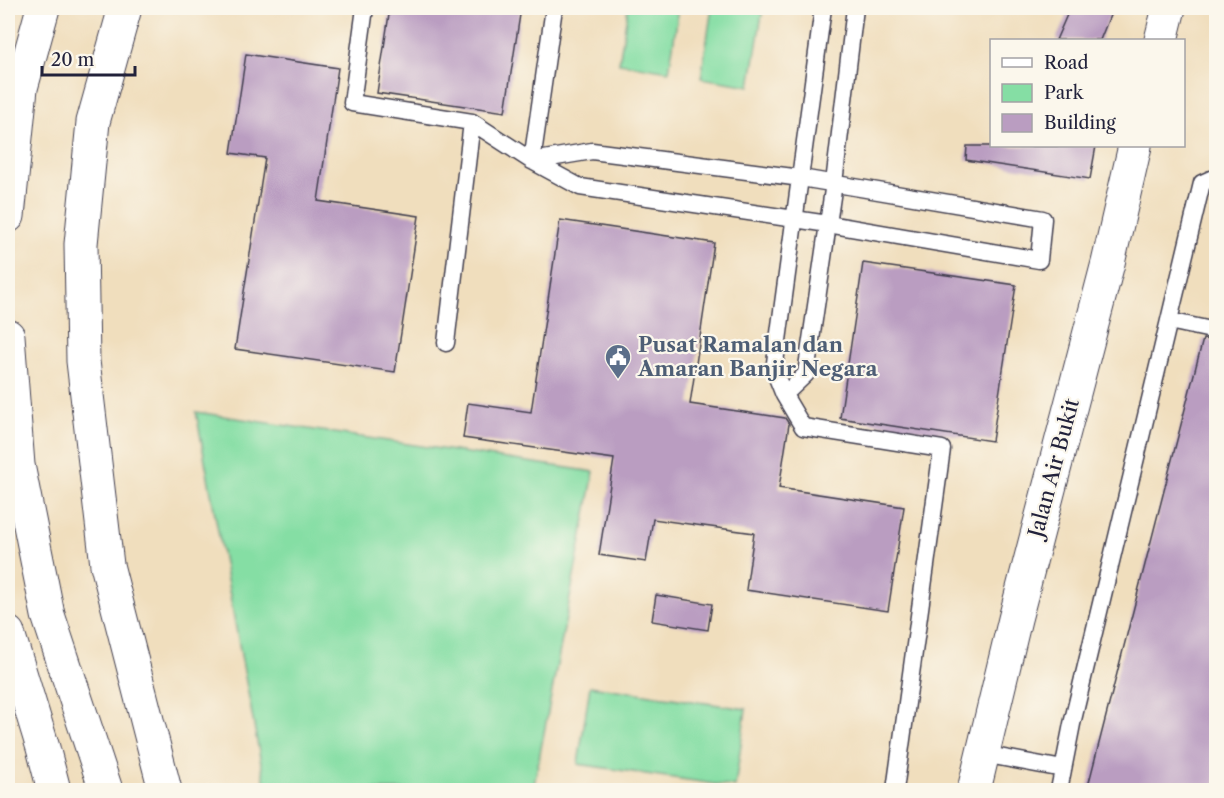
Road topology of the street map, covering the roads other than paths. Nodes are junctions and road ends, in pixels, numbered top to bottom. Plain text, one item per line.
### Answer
1 (43, 8) edge
2 (125, 8) edge
3 (365, 8) edge
4 (554, 8) edge
5 (823, 8) edge
6 (855, 8) edge
7 (1169, 8) edge
8 (1161, 39) edge
9 (472, 122) junction
10 (1135, 147) edge
11 (532, 161) junction
12 (801, 178) junction
13 (1216, 180) edge
14 (834, 183) junction
15 (8, 216) edge
16 (795, 220) junction
17 (828, 224) junction
18 (1169, 321) junction
19 (1216, 331) edge
20 (8, 336) edge
21 (446, 343) dead end
22 (784, 395) junction
23 (8, 633) edge
24 (983, 754) junction
25 (1064, 770) junction
26 (54, 790) edge
27 (106, 790) edge
28 (165, 790) edge
29 (895, 790) edge
30 (974, 790) edge
31 (1059, 790) edge

1 - 15 main road
2 - 28 main road
3 - 9 lane
4 - 11 lane
5 - 12 lane
6 - 14 lane
7 - 8 main road
9 - 11 lane
9 - 21 lane
10 - 24 main road, Jalan Air Bukit
11 - 12 lane
11 - 16 lane
12 - 14 lane
12 - 16 lane
13 - 18 lane
14 - 17 lane
14 - 17 lane
16 - 17 lane
16 - 22 lane
17 - 22 lane
18 - 19 lane
18 - 25 lane
20 - 27 main road
22 - 29 lane
23 - 26 main road
24 - 25 lane
24 - 30 main road, Jalan Air Bukit
25 - 31 lane

